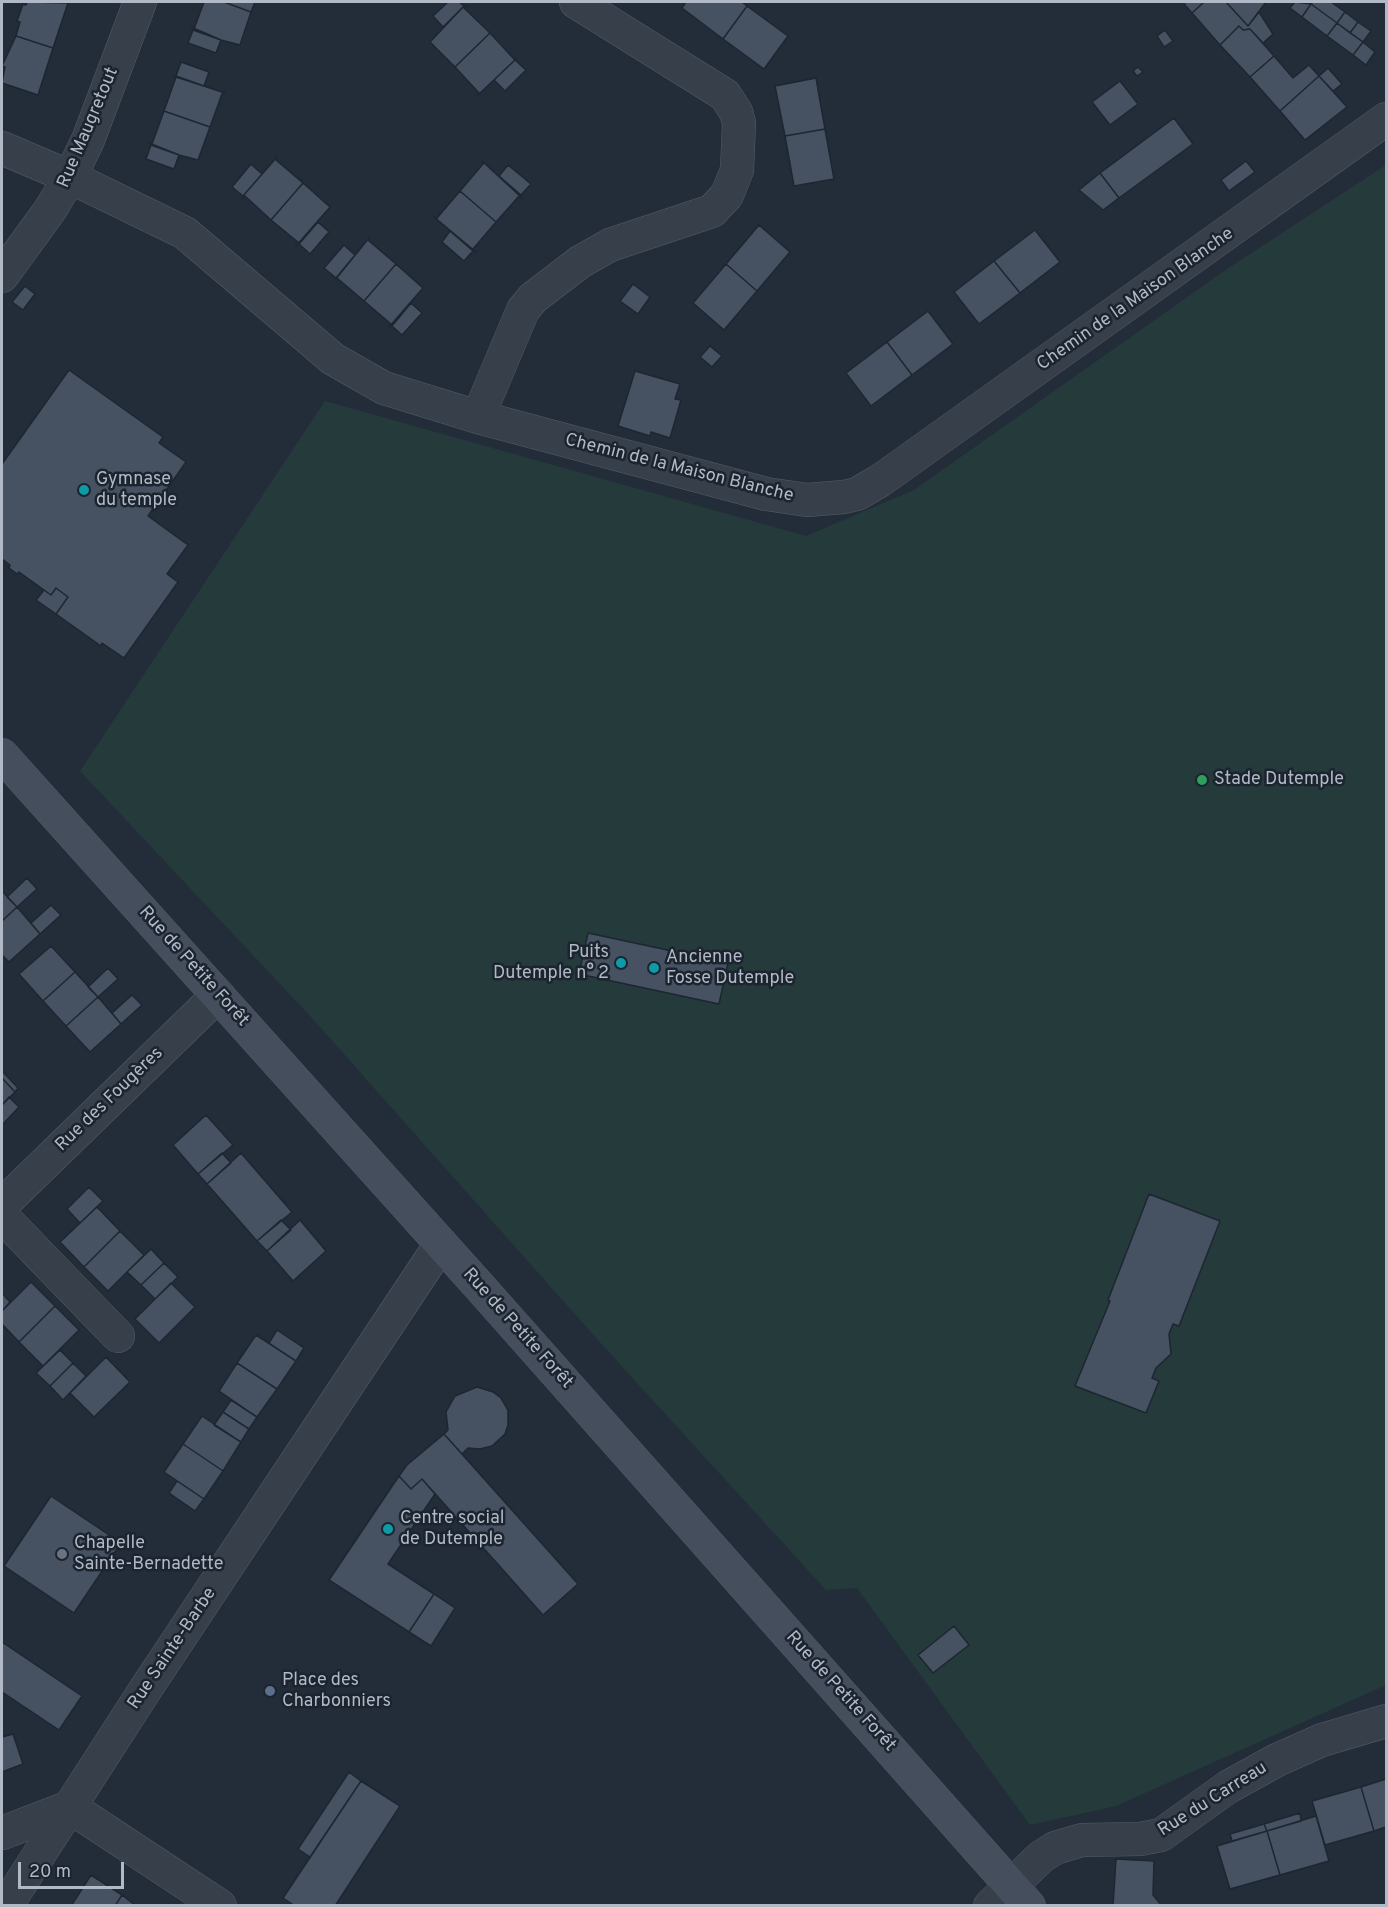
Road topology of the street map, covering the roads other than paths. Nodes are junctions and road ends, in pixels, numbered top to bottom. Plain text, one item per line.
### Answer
1 (140, 2) edge
2 (576, 2) edge
3 (1386, 119) edge
4 (2, 148) edge
5 (70, 177) junction
6 (2, 276) edge
7 (478, 417) junction
8 (2, 755) edge
9 (218, 995) junction
10 (2, 1205) edge
11 (2, 1216) edge
12 (441, 1244) junction
13 (118, 1336) dead end
14 (1386, 1721) edge
15 (70, 1807) junction
16 (2, 1833) edge
17 (1010, 1899) edge
18 (6, 1905) edge
19 (220, 1905) edge

1 - 5 street, Rue Maugretout
2 - 7 street
3 - 7 street, Chemin de la Maison Blanche
4 - 5 street, Chemin de la Maison Blanche
5 - 6 street, Rue Maugretout
5 - 7 street, Chemin de la Maison Blanche
8 - 9 main road, Rue de Petite Forêt
9 - 10 street, Rue des Fougères
9 - 12 main road, Rue de Petite Forêt
11 - 13 street
12 - 15 street, Rue Sainte-Barbe
12 - 17 main road, Rue de Petite Forêt
14 - 17 street, Rue du Carreau
15 - 16 street
15 - 18 street, Rue Sainte-Barbe
15 - 19 street

